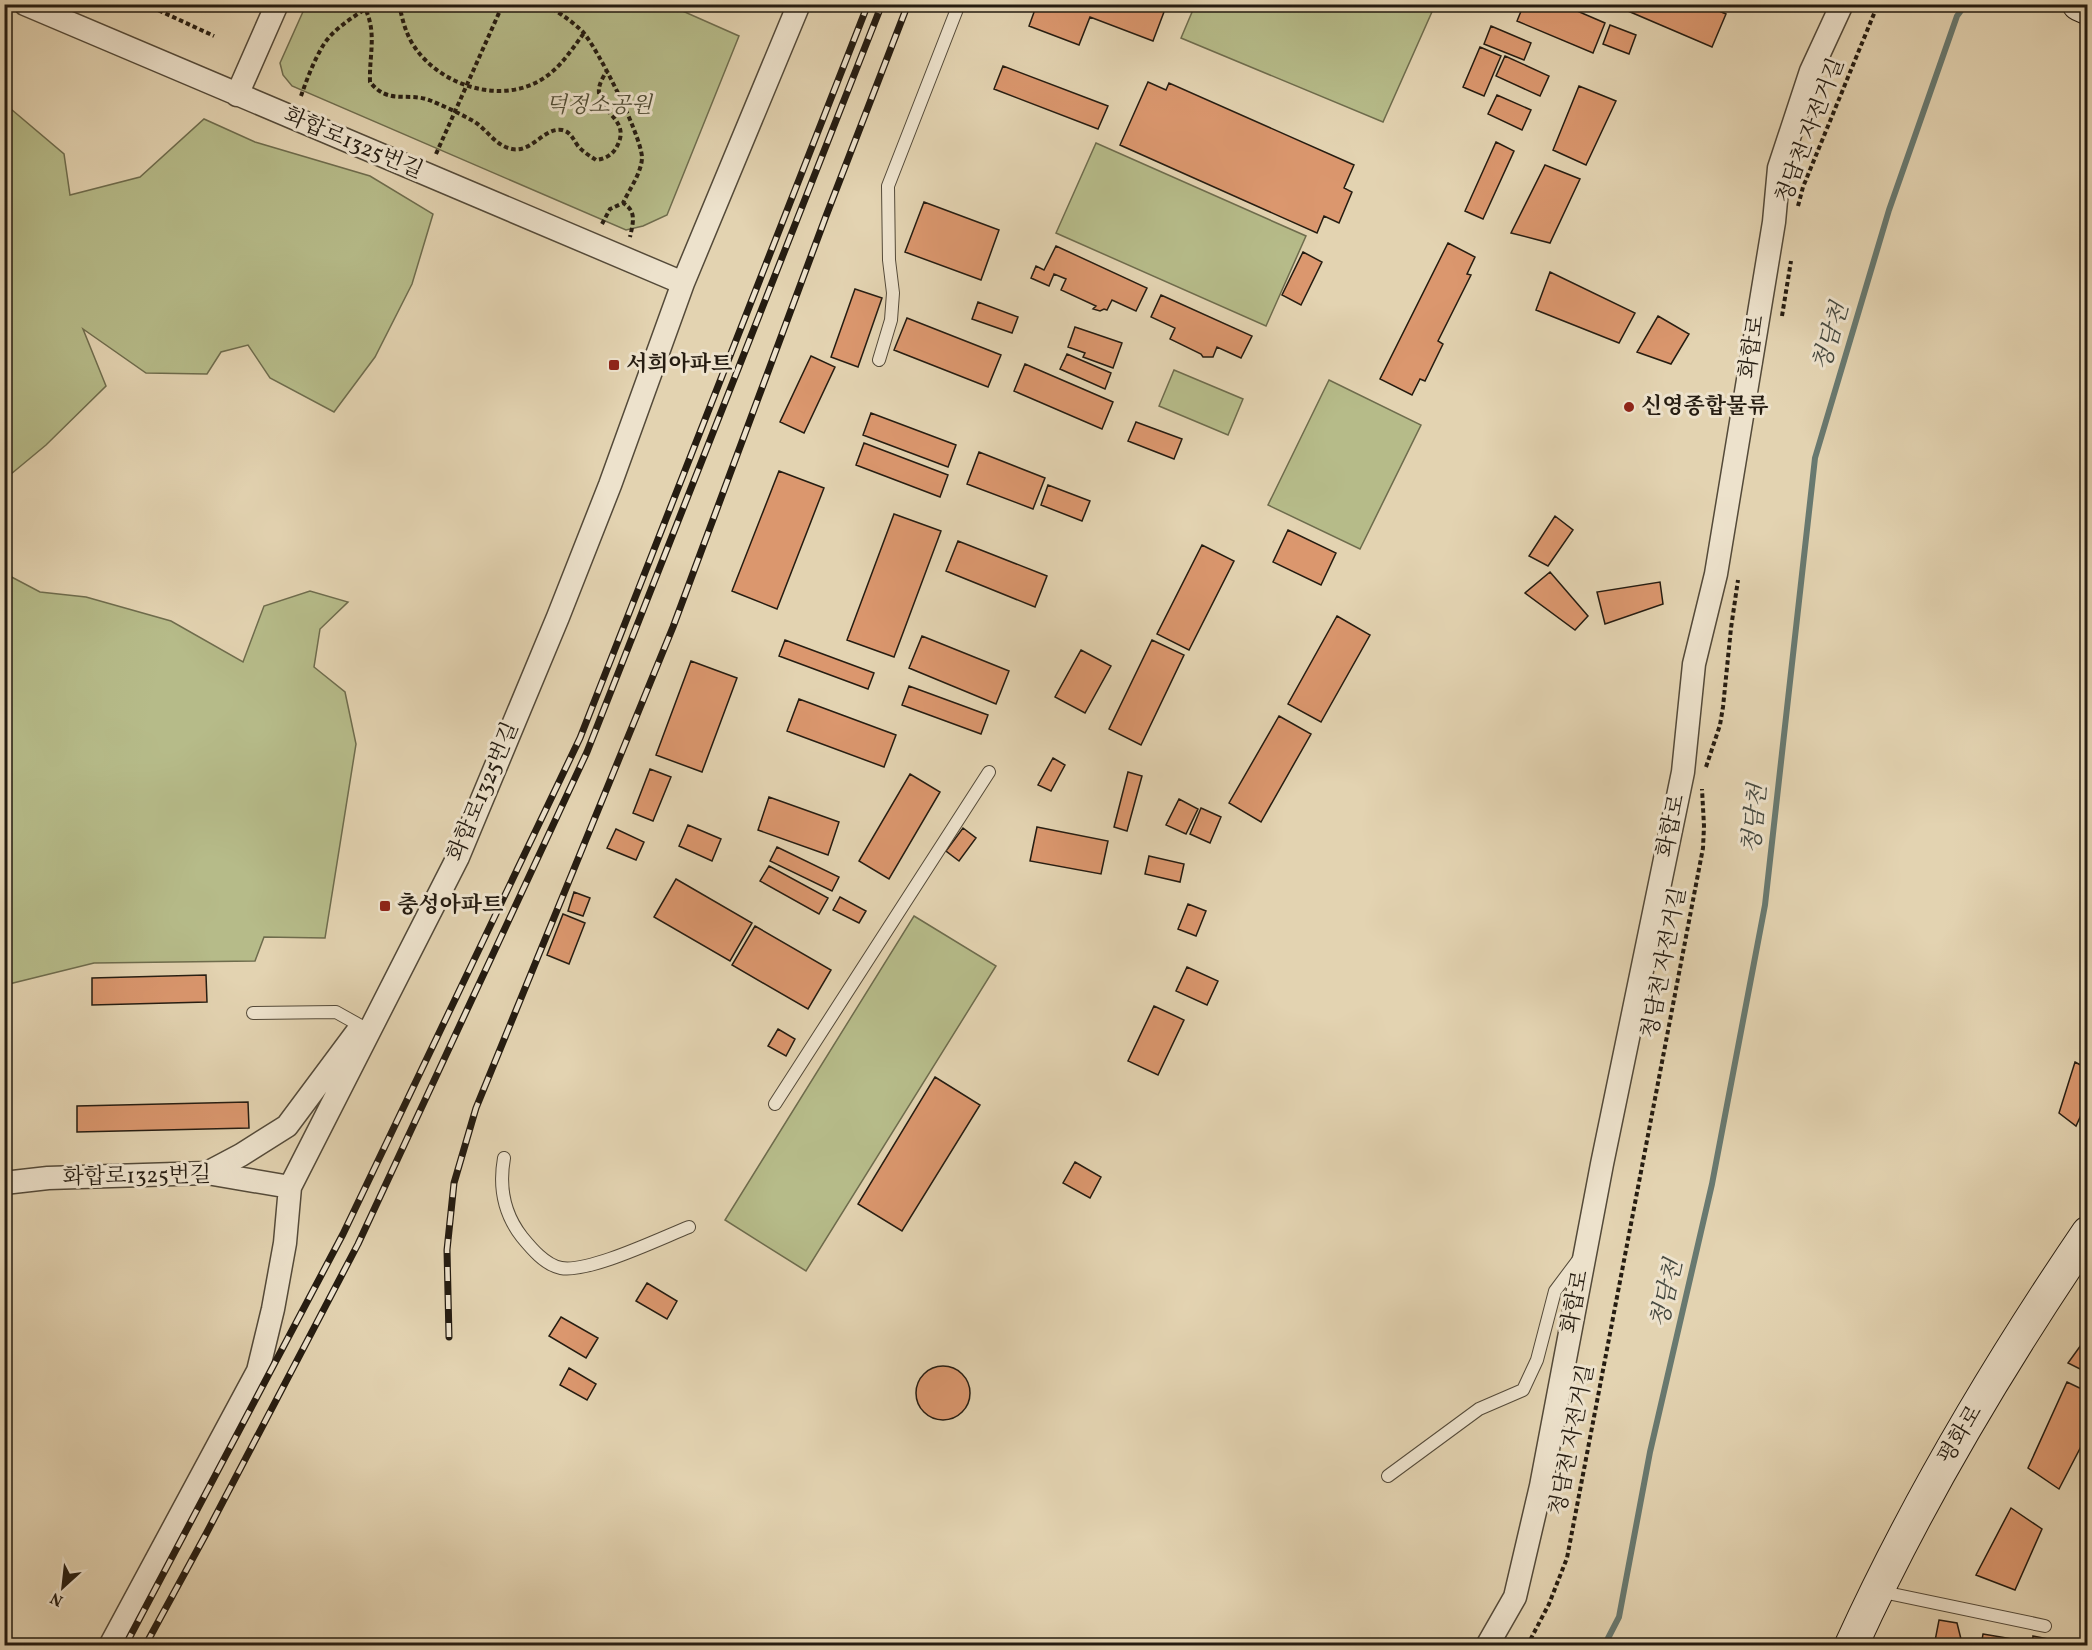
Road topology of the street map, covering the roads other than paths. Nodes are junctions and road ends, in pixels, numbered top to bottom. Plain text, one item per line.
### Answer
1 (25, 4) edge
2 (277, 4) edge
3 (799, 4) edge
4 (959, 4) edge
5 (1842, 4) edge
6 (2079, 4) edge
7 (2088, 8) edge
8 (237, 95) junction
9 (683, 283) junction
10 (879, 360) dead end
11 (990, 772) dead end
12 (397, 978) junction
13 (253, 1012) dead end
14 (361, 1026) junction
15 (775, 1104) dead end
16 (504, 1158) dead end
17 (207, 1173) junction
18 (4, 1183) edge
19 (290, 1187) junction
20 (689, 1227) dead end
21 (2088, 1233) edge
22 (1586, 1250) junction
23 (1388, 1476) dead end
24 (1877, 1591) junction
25 (2045, 1626) dead end
26 (110, 1646) edge
27 (1487, 1646) edge
28 (1851, 1646) edge

1 - 8 street, 화합로1325번길
2 - 8 street
3 - 9 street, 화합로1325번길
4 - 10 lane
5 - 22 street, 화합로
6 - 7 main road
8 - 9 street, 화합로1325번길
9 - 12 street, 화합로1325번길
11 - 15 lane
12 - 14 street
12 - 19 street, 화합로1325번길
13 - 14 lane
14 - 17 street
16 - 20 lane
17 - 18 street, 화합로1325번길
17 - 19 street, 화합로1325번길
19 - 26 street
21 - 24 main road, 평화로
22 - 23 lane
22 - 27 street, 화합로
24 - 25 lane
24 - 28 main road, 평화로

